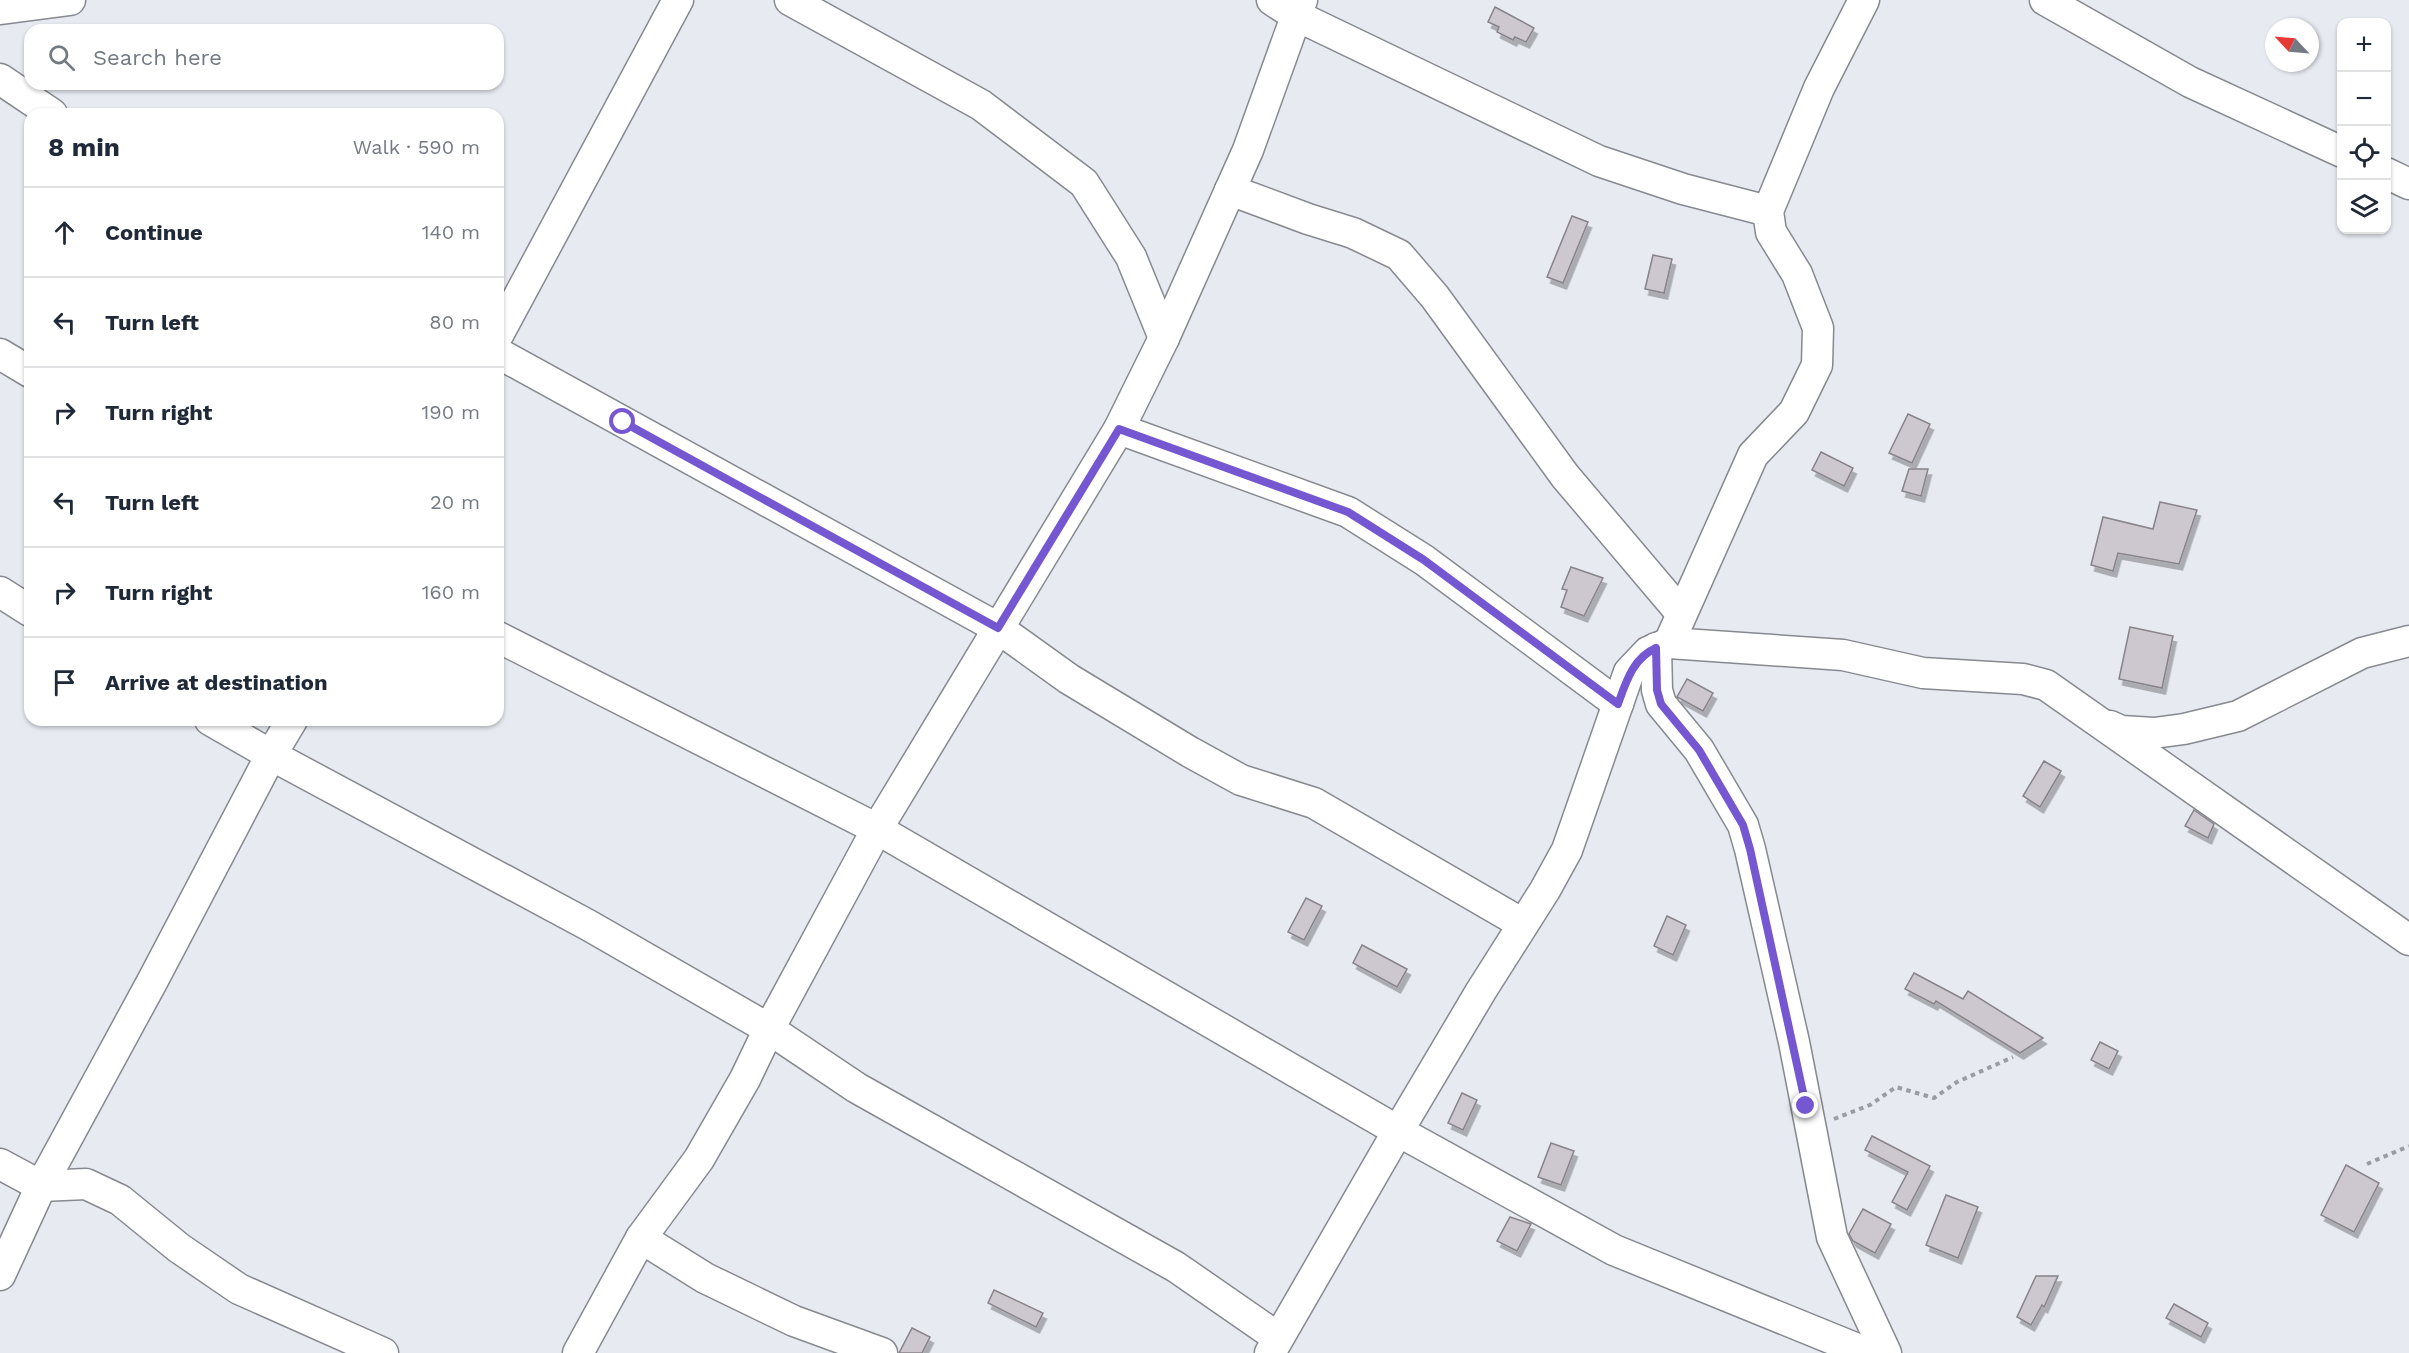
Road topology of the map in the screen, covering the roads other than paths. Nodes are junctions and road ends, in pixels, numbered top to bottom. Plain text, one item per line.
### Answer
1 (70, 0) edge
2 (678, 0) edge
3 (790, 0) edge
4 (1864, 0) edge
5 (2045, 0) edge
6 (1290, 5) edge
7 (3, 7) edge
8 (0, 79) edge
9 (43, 108) edge
10 (2337, 150) edge
11 (2391, 175) edge
12 (2409, 184) edge
13 (1230, 190) junction
14 (1768, 211) junction
15 (504, 324) edge
16 (1164, 338) junction
17 (0, 354) edge
18 (504, 356) edge
19 (24, 368) edge
20 (1119, 429) junction
21 (0, 592) edge
22 (24, 607) edge
23 (1681, 613) junction
24 (998, 628) junction
25 (504, 640) edge
26 (2409, 641) edge
27 (1663, 645) junction
28 (1618, 704) junction
29 (2089, 716) junction
30 (220, 726) edge
31 (288, 726) edge
32 (271, 755) junction
33 (877, 829) junction
34 (1523, 924) junction
35 (2409, 939) edge
36 (769, 1029) junction
37 (1398, 1131) junction
38 (0, 1164) edge
39 (41, 1186) junction
40 (641, 1238) junction
41 (0, 1275) edge
42 (1274, 1345) edge
43 (383, 1353) edge
44 (578, 1353) edge
45 (882, 1353) edge
46 (1868, 1353) edge
47 (1886, 1353) edge

1 - 7 street
2 - 15 street
3 - 16 street
4 - 14 street
5 - 10 street
6 - 13 street
6 - 14 street
8 - 9 street
11 - 12 street
13 - 16 street
13 - 23 street
14 - 23 street
16 - 20 street
17 - 19 street
18 - 24 street
20 - 24 street
20 - 28 street
21 - 22 street
23 - 27 street
24 - 33 street
24 - 34 street
25 - 33 street
26 - 29 street
27 - 28 street
27 - 29 street
27 - 47 street
28 - 34 street
29 - 35 street
30 - 32 street
31 - 32 street
32 - 36 street
32 - 39 street
33 - 36 street
33 - 37 street
34 - 37 street
36 - 40 street
36 - 42 street
37 - 42 street
37 - 46 street
38 - 39 street
39 - 41 street
39 - 43 street
40 - 44 street
40 - 45 street

